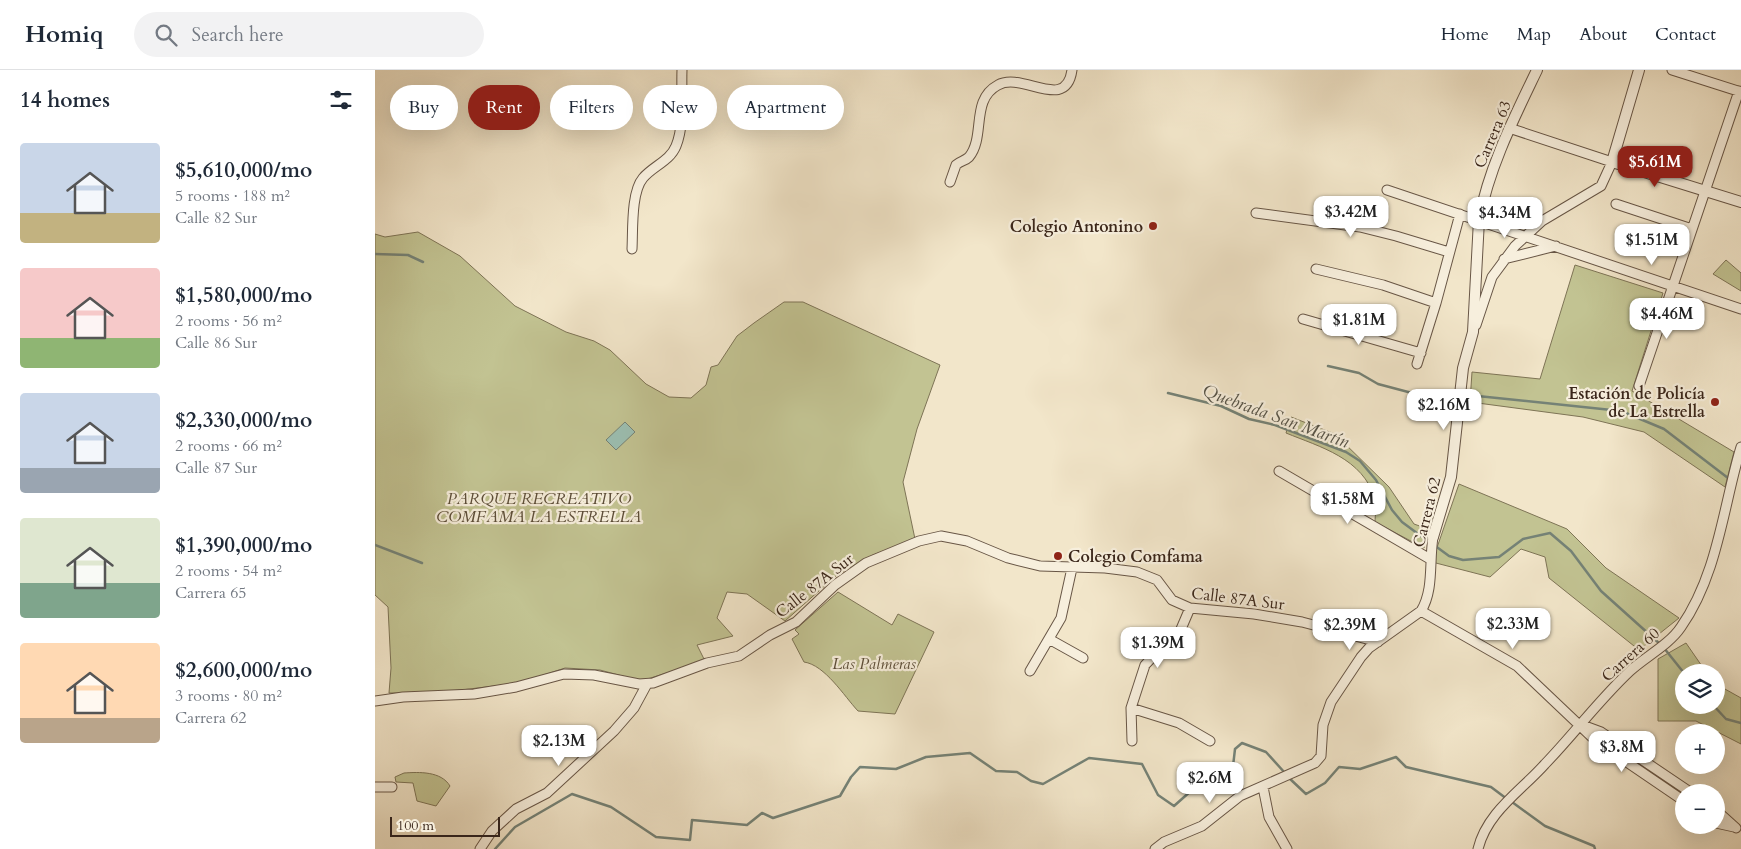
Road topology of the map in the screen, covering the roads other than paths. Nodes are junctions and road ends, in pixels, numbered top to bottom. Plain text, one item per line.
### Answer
1 (682, 70) edge
2 (1072, 70) edge
3 (1537, 70) edge
4 (1639, 70) edge
5 (1672, 70) edge
6 (1740, 92) edge
7 (1509, 128) junction
8 (1611, 162) junction
9 (950, 182) dead end
10 (1705, 189) junction
11 (1387, 190) dead end
12 (1741, 202) edge
13 (1616, 204) dead end
14 (1256, 213) dead end
15 (1460, 214) junction
16 (1479, 220) junction
17 (1692, 229) junction
18 (1525, 235) junction
19 (1556, 246) junction
20 (632, 249) dead end
21 (1449, 252) junction
22 (1504, 259) junction
23 (1316, 269) dead end
24 (1672, 286) junction
25 (1436, 303) junction
26 (1741, 309) edge
27 (1303, 319) dead end
28 (1473, 332) junction
29 (1421, 353) junction
30 (1417, 364) dead end
31 (1639, 386) dead end
32 (1741, 447) edge
33 (1279, 471) dead end
34 (1433, 537) joint
35 (1430, 559) junction
36 (1072, 568) junction
37 (1190, 608) junction
38 (1421, 612) junction
39 (1049, 639) junction
40 (1379, 642) junction
41 (1083, 658) dead end
42 (1030, 671) dead end
43 (647, 684) junction
44 (375, 701) edge
45 (1131, 708) junction
46 (1580, 724) junction
47 (1132, 741) dead end
48 (1210, 741) dead end
49 (1678, 784) edge
50 (392, 786) dead end
51 (375, 787) edge
52 (1263, 787) junction
53 (1675, 795) edge
54 (1725, 817) edge
55 (1725, 825) edge
56 (1739, 829) edge
57 (480, 849) edge
58 (1155, 849) edge
59 (1287, 849) edge
60 (1478, 849) edge

1 - 20 street
2 - 9 street
3 - 7 street, Carrera 63
4 - 8 street, Carrera 62
5 - 6 street
6 - 10 street
7 - 8 street
7 - 16 street, Carrera 63
8 - 10 street
8 - 18 street, Carrera 62
10 - 12 street
10 - 17 street
11 - 15 street
13 - 17 street
14 - 21 street
15 - 16 street
15 - 21 street
16 - 18 street
16 - 28 street, Carrera 63
17 - 24 street
18 - 19 street
18 - 22 street, Carrera 62
19 - 22 street
19 - 24 street
21 - 25 street
22 - 28 street, Carrera 62
23 - 25 street
24 - 26 street
24 - 31 street
25 - 29 street
27 - 29 street
28 - 34 street, Carrera 62
29 - 30 street
32 - 46 street, Carrera 60
33 - 35 street
34 - 35 street, Carrera 62
35 - 38 street, Carrera 62
36 - 37 street, Calle 87A Sur
36 - 39 street
36 - 43 street, Calle 87A Sur
37 - 40 street, Calle 87A Sur
37 - 45 street
38 - 40 street
38 - 46 street
39 - 41 street
39 - 42 street
40 - 52 street
43 - 44 street, Calle 87A Sur
43 - 57 street
45 - 47 street
45 - 48 street
46 - 49 street
46 - 53 street
46 - 60 street, Carrera 60
50 - 51 street
52 - 58 street
52 - 59 street
54 - 56 street
55 - 56 street

